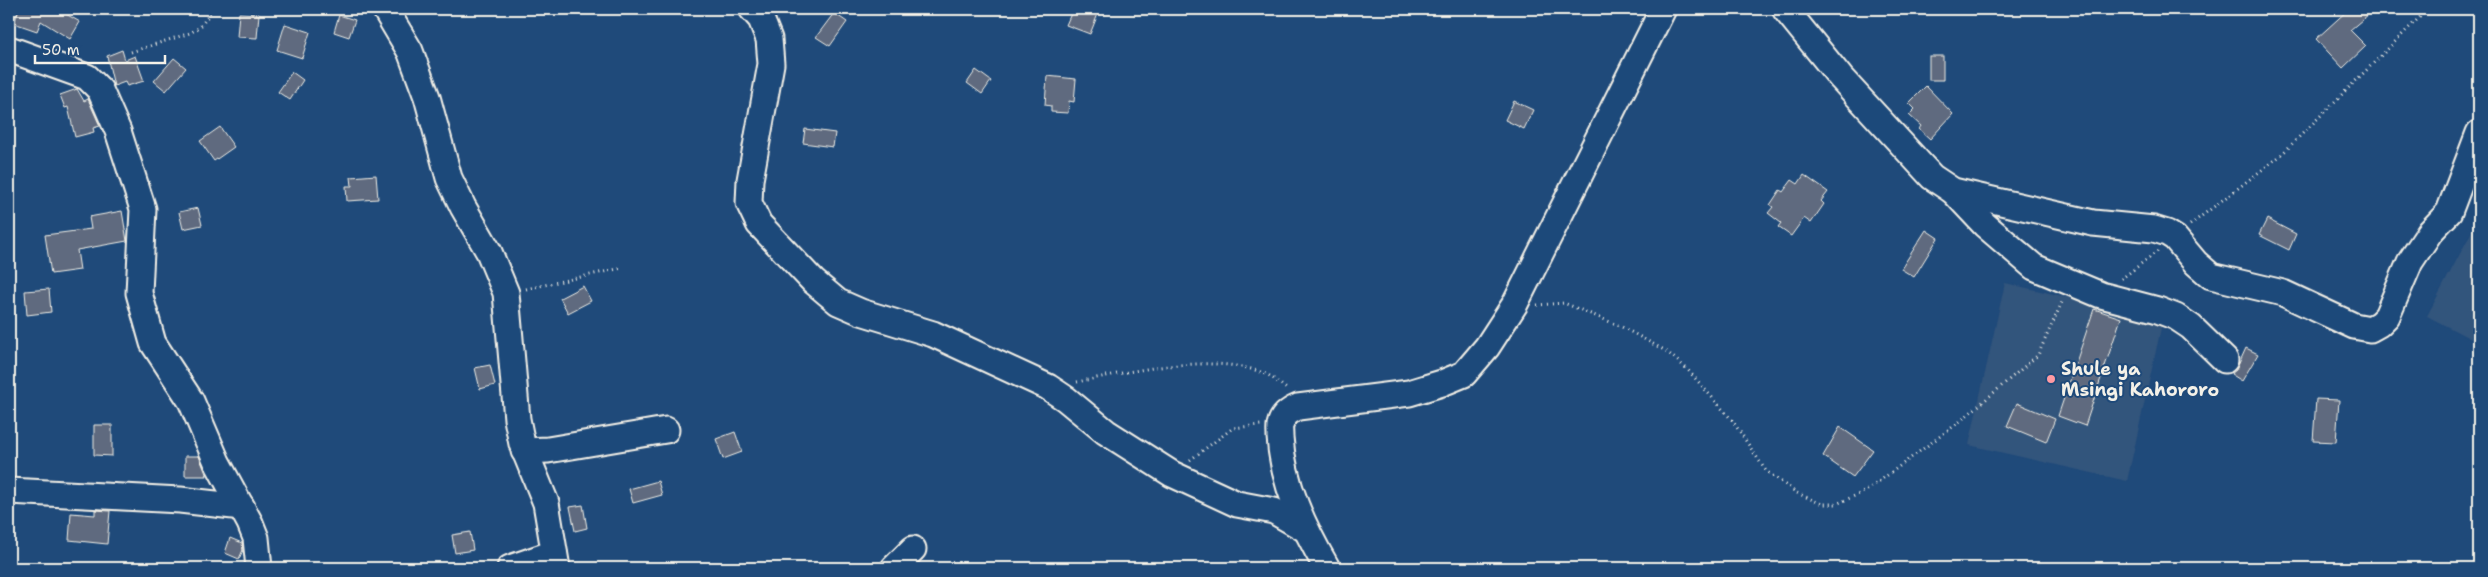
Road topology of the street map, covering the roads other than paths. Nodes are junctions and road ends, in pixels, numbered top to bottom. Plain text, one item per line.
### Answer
1 (385, 9) edge
2 (752, 9) edge
3 (1663, 9) edge
4 (1785, 9) edge
5 (9, 49) edge
6 (2479, 133) edge
7 (1953, 191) junction
8 (2225, 360) dead end
9 (666, 430) dead end
10 (524, 451) junction
11 (9, 491) edge
12 (242, 507) junction
13 (1305, 529) junction
14 (913, 549) dead end
15 (555, 561) edge
16 (259, 568) edge
17 (510, 568) edge
18 (894, 568) edge
19 (1327, 568) edge

1 - 10 street
2 - 13 street
3 - 13 street
4 - 7 street
5 - 12 street
6 - 7 street
7 - 8 street
9 - 10 street
10 - 15 street
11 - 12 street
12 - 16 street
13 - 19 street
14 - 18 street
15 - 17 street

